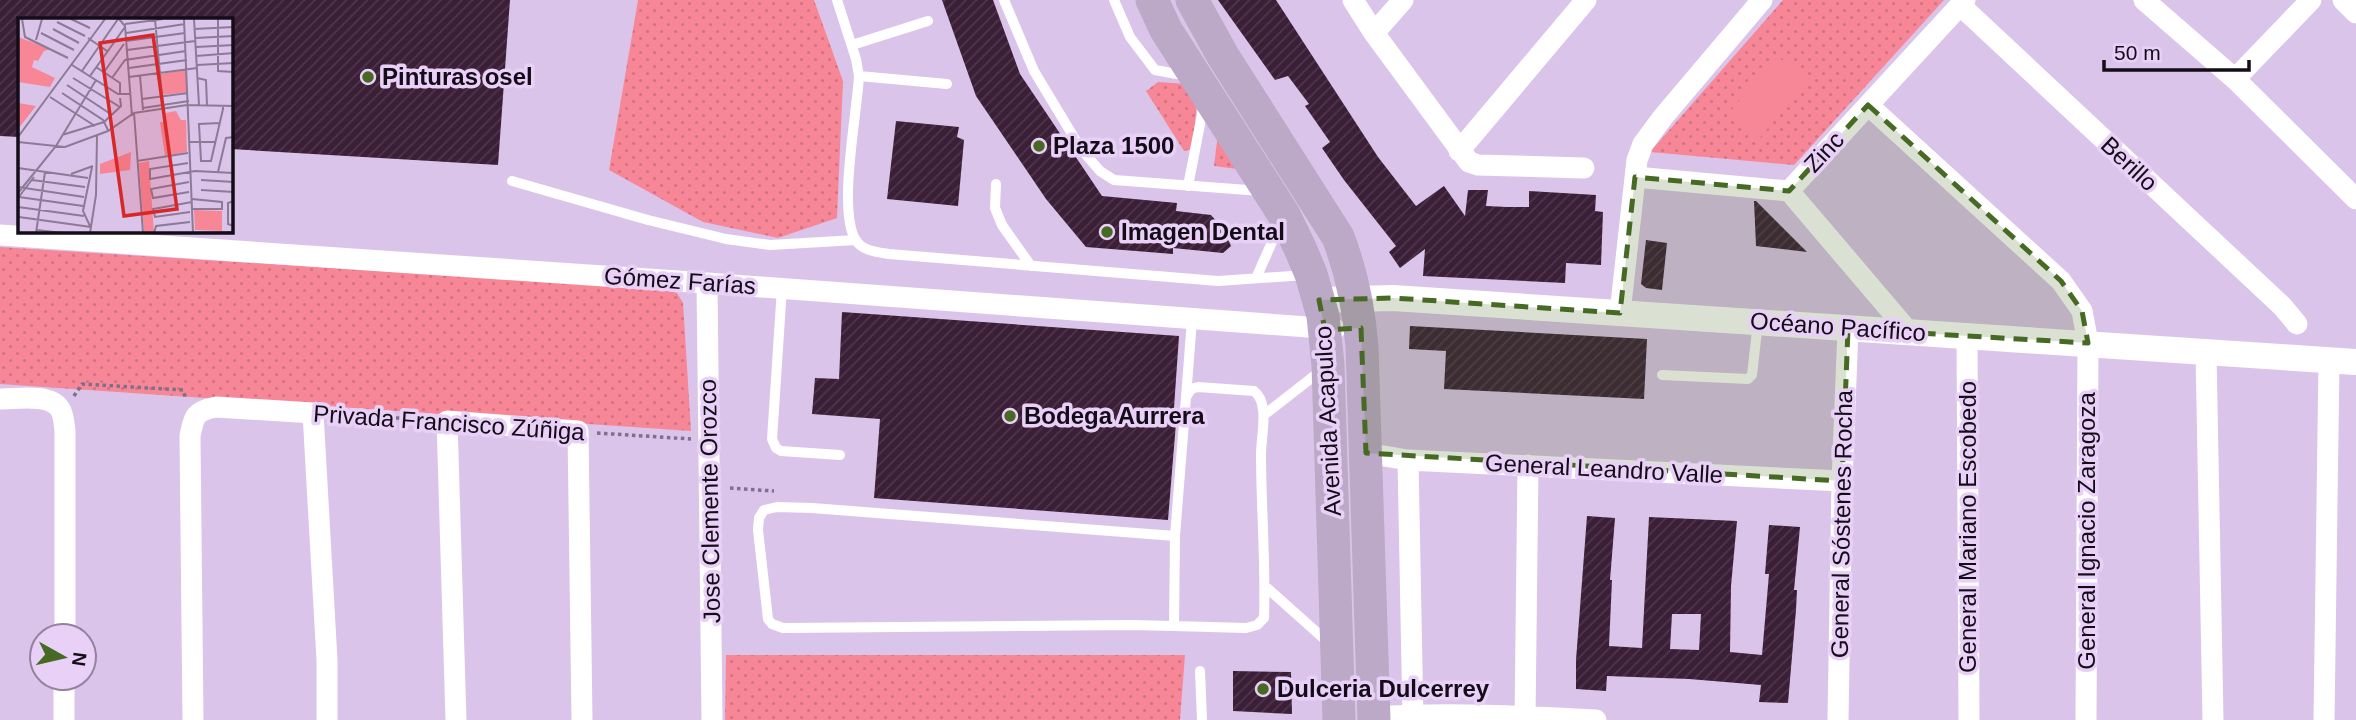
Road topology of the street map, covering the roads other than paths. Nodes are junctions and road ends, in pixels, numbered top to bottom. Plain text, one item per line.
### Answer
1 (837, 0) edge
2 (1004, 0) edge
3 (1114, 0) edge
4 (1152, 0) edge
5 (1192, 0) edge
6 (1353, 0) edge
7 (1403, 0) edge
8 (1586, 0) edge
9 (1762, 0) edge
10 (2144, 0) edge
11 (2311, 0) edge
12 (2343, 0) edge
13 (1963, 3) edge
14 (2356, 13) edge
15 (928, 21) dead end
16 (1374, 33) junction
17 (852, 45) junction
18 (859, 76) junction
19 (2235, 79) junction
20 (947, 84) dead end
21 (1200, 86) junction
22 (1868, 105) junction
23 (1459, 151) junction
24 (1584, 168) dead end
25 (1634, 177) junction
26 (512, 181) dead end
27 (996, 184) dead end
28 (1188, 186) junction
29 (1789, 191) junction
30 (2356, 199) edge
31 (1276, 203) junction
32 (0, 235) edge
33 (856, 240) junction
34 (1031, 266) junction
35 (1257, 276) junction
36 (707, 283) junction
37 (782, 288) junction
38 (1319, 301) junction
39 (1358, 313) junction
40 (1620, 313) junction
41 (1192, 320) junction
42 (1758, 322) junction
43 (2297, 324) dead end
44 (1848, 329) junction
45 (1909, 332) junction
46 (1966, 335) junction
47 (2088, 343) junction
48 (2206, 352) junction
49 (2329, 360) junction
50 (2356, 362) edge
51 (1328, 365) junction
52 (1662, 375) dead end
53 (1186, 397) junction
54 (0, 399) edge
55 (1264, 415) junction
56 (1366, 453) junction
57 (840, 455) dead end
58 (1408, 460) junction
59 (1528, 465) junction
60 (1842, 481) junction
61 (1175, 536) junction
62 (1265, 586) junction
63 (65, 622) edge
64 (1174, 626) junction
65 (1337, 651) junction
66 (1200, 671) dead end
67 (64, 692) edge
68 (1413, 717) edge
69 (1525, 718) edge
70 (1374, 719) edge
71 (64, 720) edge
72 (193, 720) edge
73 (327, 720) edge
74 (456, 720) edge
75 (582, 720) edge
76 (712, 720) edge
77 (1202, 720) edge
78 (1339, 720) edge
79 (1596, 720) edge
80 (1838, 720) edge
81 (1969, 720) edge
82 (2086, 720) edge
83 (2213, 720) edge
84 (2324, 720) edge

1 - 17 lane
2 - 28 lane
3 - 21 lane
4 - 21 main road, Avenida Acapulco
5 - 39 main road, Avenida Acapulco
6 - 16 street
7 - 16 street
8 - 23 street
9 - 25 street
10 - 19 street
11 - 19 street
12 - 14 street
13 - 22 street, Zinc
13 - 43 street, Berillo
15 - 17 lane
16 - 23 street
17 - 18 lane
18 - 20 lane
18 - 33 lane
19 - 30 street
21 - 28 lane
21 - 31 main road, Avenida Acapulco
22 - 29 street, Zinc
22 - 47 street, General Ignacio Zaragoza
23 - 24 street
25 - 29 street, Zinc
25 - 40 street
26 - 33 lane
27 - 34 lane
28 - 31 lane
29 - 45 street
31 - 35 lane
31 - 38 main road, Avenida Acapulco
32 - 36 street, Gómez Farías
33 - 34 lane
34 - 35 lane
35 - 38 lane
36 - 37 street, Gómez Farías
36 - 76 street, Jose Clemente Orozco
37 - 41 street, Gómez Farías
37 - 57 lane
38 - 39 street, Océano Pacífico
38 - 41 street, Gómez Farías
38 - 51 main road, Avenida Acapulco
39 - 40 street, Océano Pacífico
39 - 56 main road, Avenida Acapulco
40 - 42 street, Océano Pacífico
41 - 53 lane
42 - 44 street, Océano Pacífico
42 - 52 lane
44 - 45 street, Océano Pacífico
44 - 60 street, General Sóstenes Rocha
45 - 46 street, Océano Pacífico
46 - 47 street, Océano Pacífico
46 - 81 street, General Mariano Escobedo
47 - 48 street, Océano Pacífico
47 - 82 street, General Ignacio Zaragoza
48 - 49 street, Océano Pacífico
48 - 83 street
49 - 50 street, Océano Pacífico
49 - 84 street
51 - 55 lane
51 - 65 main road, Avenida Acapulco
53 - 55 lane
53 - 61 lane
54 - 63 street
55 - 62 lane
56 - 58 street, General Leandro Valle
56 - 70 main road, Avenida Acapulco
58 - 59 street, General Leandro Valle
58 - 68 street
59 - 60 street, General Leandro Valle
59 - 69 street
60 - 80 street, General Sóstenes Rocha
61 - 64 lane
61 - 64 lane
62 - 64 lane
62 - 65 lane
65 - 78 main road, Avenida Acapulco
66 - 77 lane
67 - 71 street
68 - 69 street
68 - 70 street
69 - 79 street
72 - 73 street, Privada Francisco Zúñiga
74 - 75 street, Privada Francisco Zúñiga

